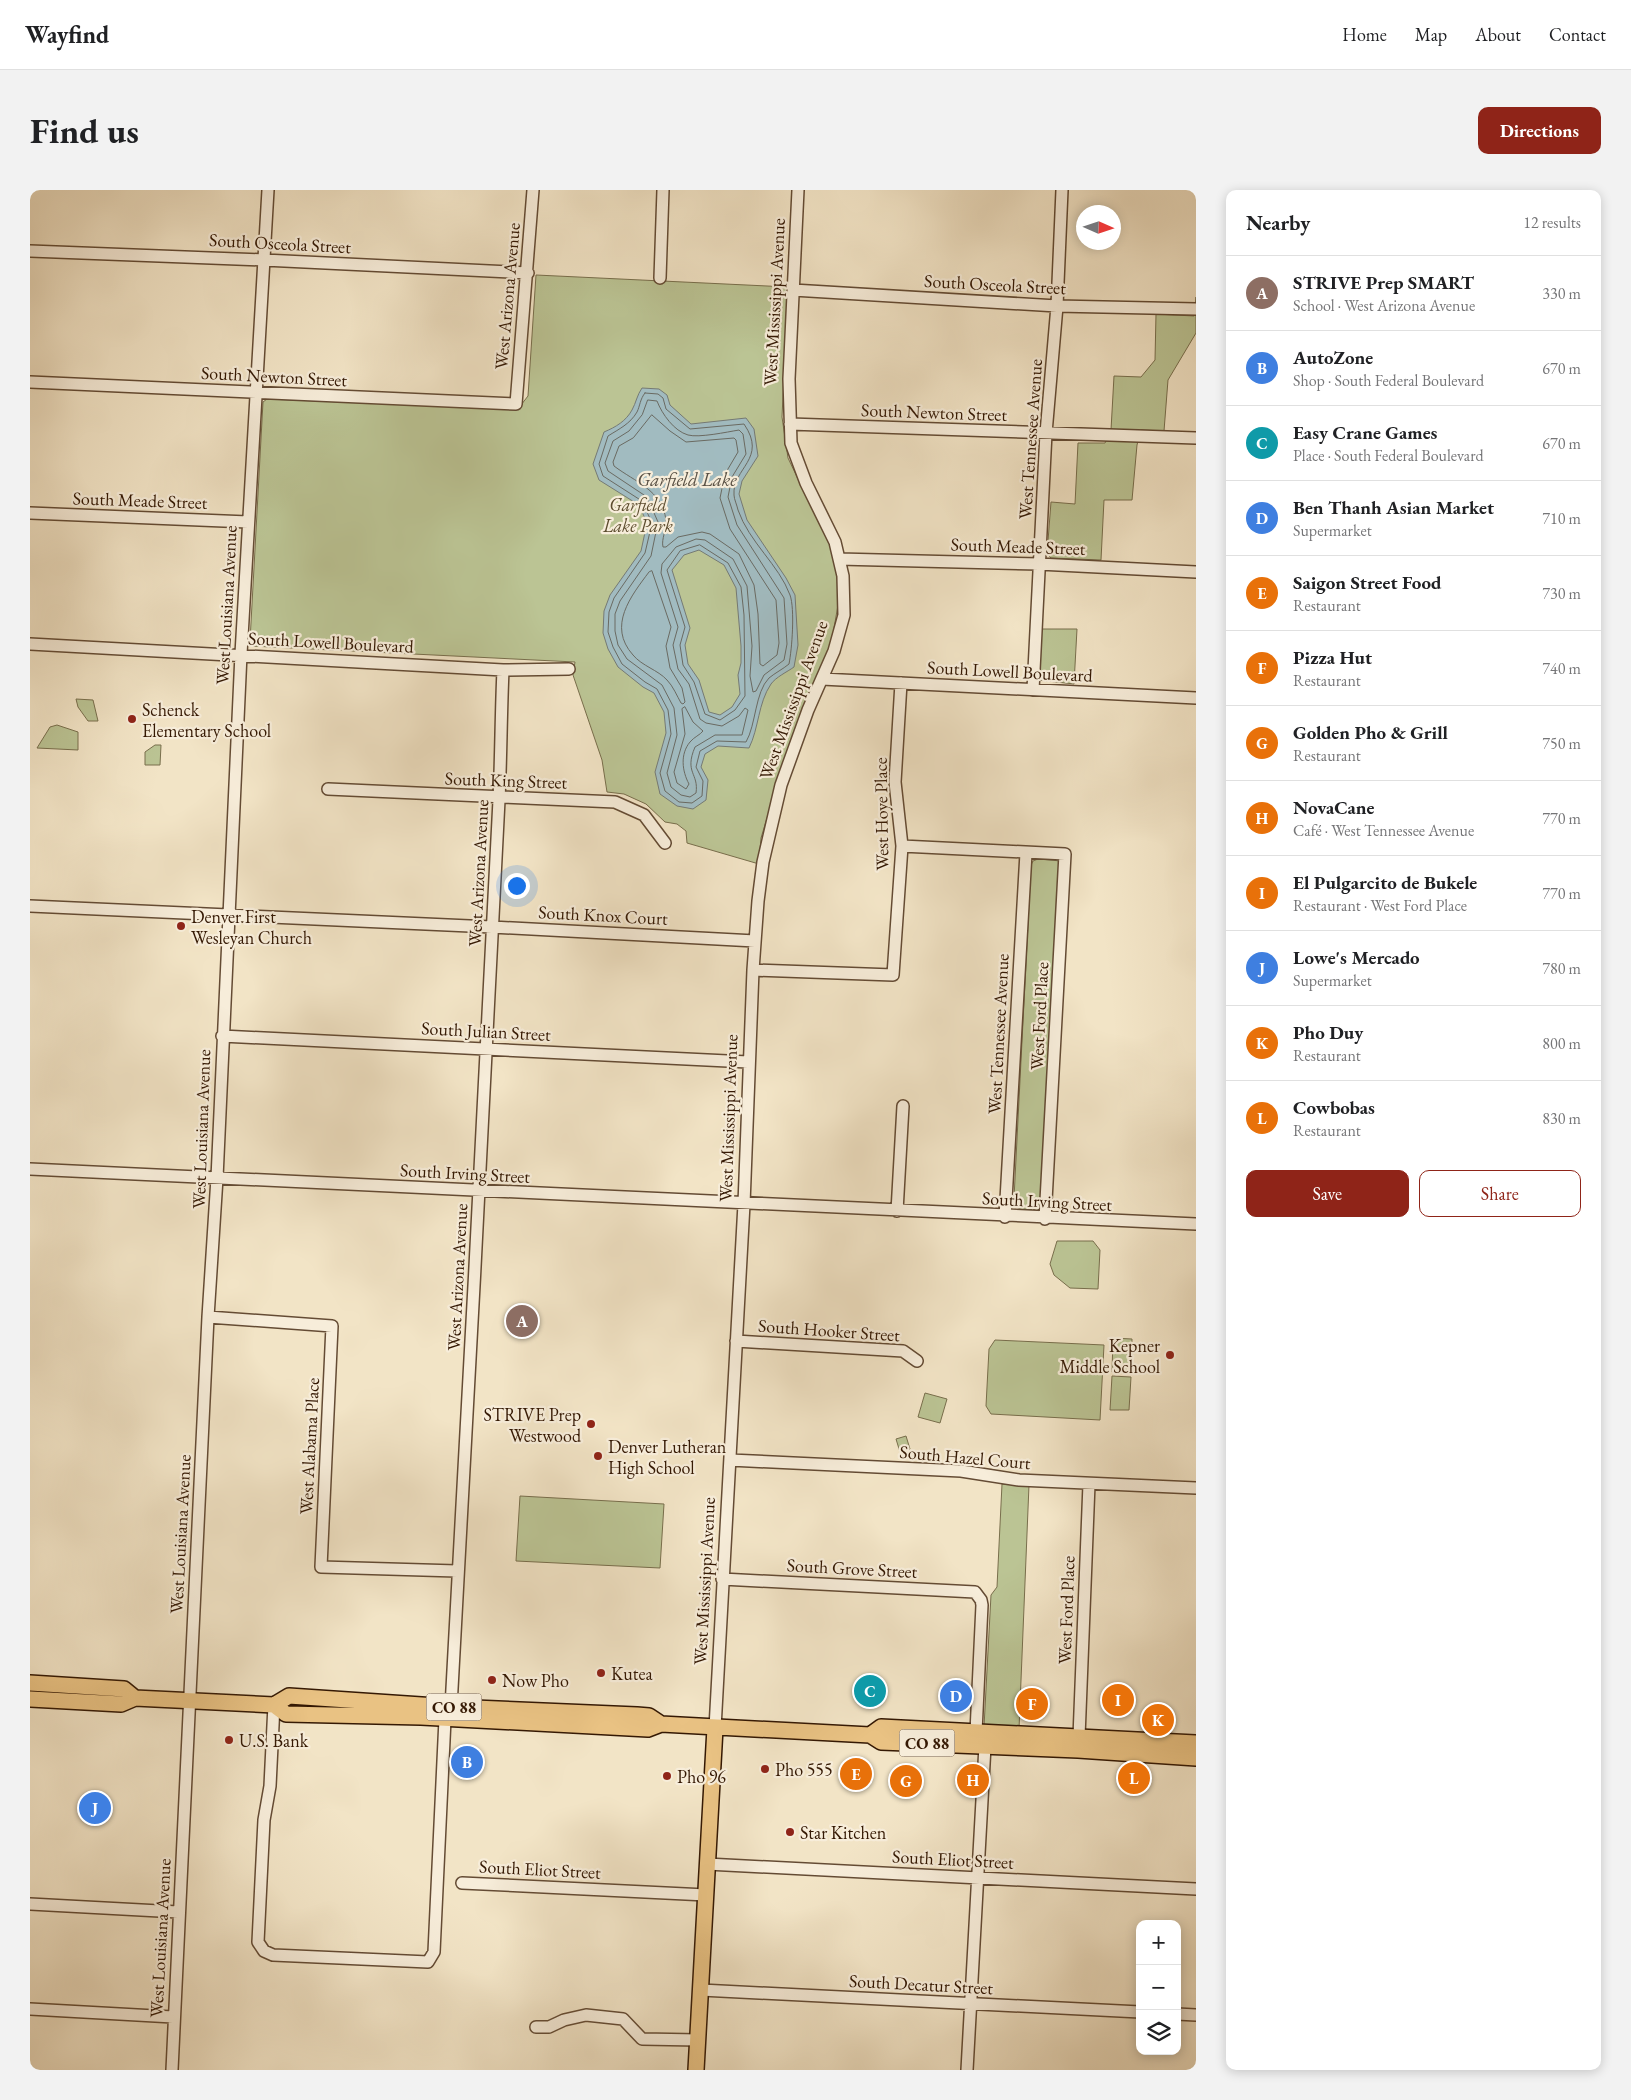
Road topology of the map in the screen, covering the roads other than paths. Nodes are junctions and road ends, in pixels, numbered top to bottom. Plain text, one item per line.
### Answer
1 (268, 190) edge
2 (533, 190) edge
3 (663, 190) edge
4 (798, 190) edge
5 (1062, 190) edge
6 (30, 251) edge
7 (264, 260) junction
8 (528, 273) junction
9 (660, 278) dead end
10 (793, 290) junction
11 (1057, 306) junction
12 (1196, 309) edge
13 (30, 382) edge
14 (257, 392) junction
15 (516, 404) joint
16 (790, 424) junction
17 (1046, 433) junction
18 (1196, 438) edge
19 (30, 513) edge
20 (248, 522) junction
21 (839, 559) junction
22 (1039, 564) junction
23 (1196, 572) edge
24 (30, 644) edge
25 (240, 654) junction
26 (569, 669) dead end
27 (503, 670) junction
28 (822, 679) junction
29 (901, 683) junction
30 (1033, 690) junction
31 (1196, 698) edge
32 (328, 789) dead end
33 (499, 798) junction
34 (665, 843) dead end
35 (902, 846) junction
36 (1026, 853) junction
37 (30, 906) edge
38 (229, 916) junction
39 (492, 927) junction
40 (755, 941) junction
41 (753, 970) junction
42 (222, 1036) junction
43 (486, 1048) junction
44 (748, 1062) junction
45 (903, 1106) dead end
46 (30, 1169) edge
47 (217, 1178) junction
48 (480, 1191) junction
49 (744, 1204) junction
50 (897, 1211) junction
51 (1005, 1216) junction
52 (1045, 1218) junction
53 (1196, 1224) edge
54 (208, 1316) junction
55 (736, 1341) junction
56 (917, 1361) dead end
57 (730, 1460) junction
58 (1089, 1484) junction
59 (1196, 1488) edge
60 (457, 1571) junction
61 (722, 1579) junction
62 (30, 1683) edge
63 (135, 1698) junction
64 (30, 1699) edge
65 (190, 1701) junction
66 (274, 1705) junction
67 (448, 1713) junction
68 (715, 1728) junction
69 (976, 1732) junction
70 (870, 1735) junction
71 (1079, 1737) junction
72 (1196, 1743) edge
73 (985, 1746) junction
74 (1196, 1758) edge
75 (707, 1864) junction
76 (978, 1878) junction
77 (462, 1883) dead end
78 (1196, 1889) edge
79 (706, 1895) junction
80 (30, 1904) edge
81 (178, 1912) junction
82 (700, 1990) junction
83 (971, 2004) junction
84 (30, 2009) edge
85 (1136, 2012) edge
86 (1181, 2014) edge
87 (1196, 2015) edge
88 (173, 2017) junction
89 (536, 2027) dead end
90 (698, 2040) junction
91 (172, 2070) edge
92 (696, 2070) edge
93 (967, 2070) edge

1 - 7 street, West Louisiana Avenue
2 - 8 street, West Arizona Avenue
3 - 9 street
4 - 10 street, West Mississippi Avenue
5 - 11 street, West Tennessee Avenue
6 - 7 street, South Osceola Street
7 - 8 street, South Osceola Street
7 - 14 street, West Louisiana Avenue
8 - 15 street, West Arizona Avenue
10 - 11 street, South Osceola Street
10 - 16 street, West Mississippi Avenue
11 - 12 street, South Osceola Street
11 - 17 street, West Tennessee Avenue
13 - 14 street, South Newton Street
14 - 15 street, South Newton Street
14 - 20 street, West Louisiana Avenue
16 - 17 street, South Newton Street
16 - 21 street, West Mississippi Avenue
17 - 18 street, South Newton Street
17 - 22 street, West Tennessee Avenue
19 - 20 street, South Meade Street
20 - 25 street, West Louisiana Avenue
21 - 22 street, South Meade Street
21 - 28 street, West Mississippi Avenue
22 - 23 street, South Meade Street
22 - 30 street, West Tennessee Avenue
24 - 25 street, South Lowell Boulevard
25 - 27 street, South Lowell Boulevard
25 - 38 street, West Louisiana Avenue
26 - 27 street, South Lowell Boulevard
27 - 33 street, West Arizona Avenue
28 - 29 street, South Lowell Boulevard
28 - 40 street, West Mississippi Avenue
29 - 30 street, South Lowell Boulevard
29 - 35 street, West Hoye Place
30 - 31 street, South Lowell Boulevard
32 - 33 street, South King Street
33 - 34 street, South King Street
33 - 39 street, West Arizona Avenue
35 - 36 street
35 - 41 street, West Hoye Place
36 - 51 street, West Tennessee Avenue
36 - 52 street, West Ford Place
37 - 38 street, South Knox Court
38 - 39 street, South Knox Court
38 - 42 street, West Louisiana Avenue
39 - 40 street, South Knox Court
39 - 43 street, West Arizona Avenue
40 - 41 street, West Mississippi Avenue
41 - 44 street, West Mississippi Avenue
42 - 43 street, South Julian Street
42 - 47 street, West Louisiana Avenue
43 - 44 street, South Julian Street
43 - 48 street, West Arizona Avenue
44 - 49 street, West Mississippi Avenue
45 - 50 street
46 - 47 street, South Irving Street
47 - 48 street, South Irving Street
47 - 54 street, West Louisiana Avenue
48 - 49 street, South Irving Street
48 - 60 street, West Arizona Avenue
49 - 50 street, South Irving Street
49 - 55 street, West Mississippi Avenue
50 - 51 street, South Irving Street
51 - 52 street, South Irving Street
52 - 53 street, South Irving Street
54 - 60 street, West Alabama Place
54 - 65 street, West Louisiana Avenue
55 - 56 street, South Hooker Street
55 - 57 street, West Mississippi Avenue
57 - 58 street, South Hazel Court
57 - 61 street, West Mississippi Avenue
58 - 59 street, South Hazel Court
58 - 71 street, West Ford Place
60 - 67 street, West Arizona Avenue
61 - 68 street, West Mississippi Avenue
61 - 69 street, South Grove Street
62 - 63 main road, CO 88
63 - 64 main road, CO 88
63 - 65 main road, CO 88
65 - 66 main road, CO 88
65 - 81 street, West Louisiana Avenue
66 - 67 main road, CO 88
66 - 67 street, West Arizona Avenue
67 - 68 main road, CO 88
68 - 70 main road, CO 88
68 - 75 main road, West Mississippi Avenue
69 - 70 main road, CO 88
69 - 71 main road, CO 88
70 - 73 main road, CO 88
71 - 72 main road, CO 88
73 - 74 main road, CO 88
73 - 76 street
75 - 76 street, South Eliot Street
75 - 79 main road, West Mississippi Avenue
76 - 78 street, South Eliot Street
76 - 83 street
77 - 79 street, South Eliot Street
79 - 82 main road, West Mississippi Avenue
80 - 81 street
81 - 88 street, West Louisiana Avenue
82 - 83 street, South Decatur Street
82 - 90 main road, West Mississippi Avenue
83 - 85 street, South Decatur Street
83 - 93 street
84 - 88 street
86 - 87 street
88 - 91 street, West Louisiana Avenue
89 - 90 street
90 - 92 main road, West Mississippi Avenue

